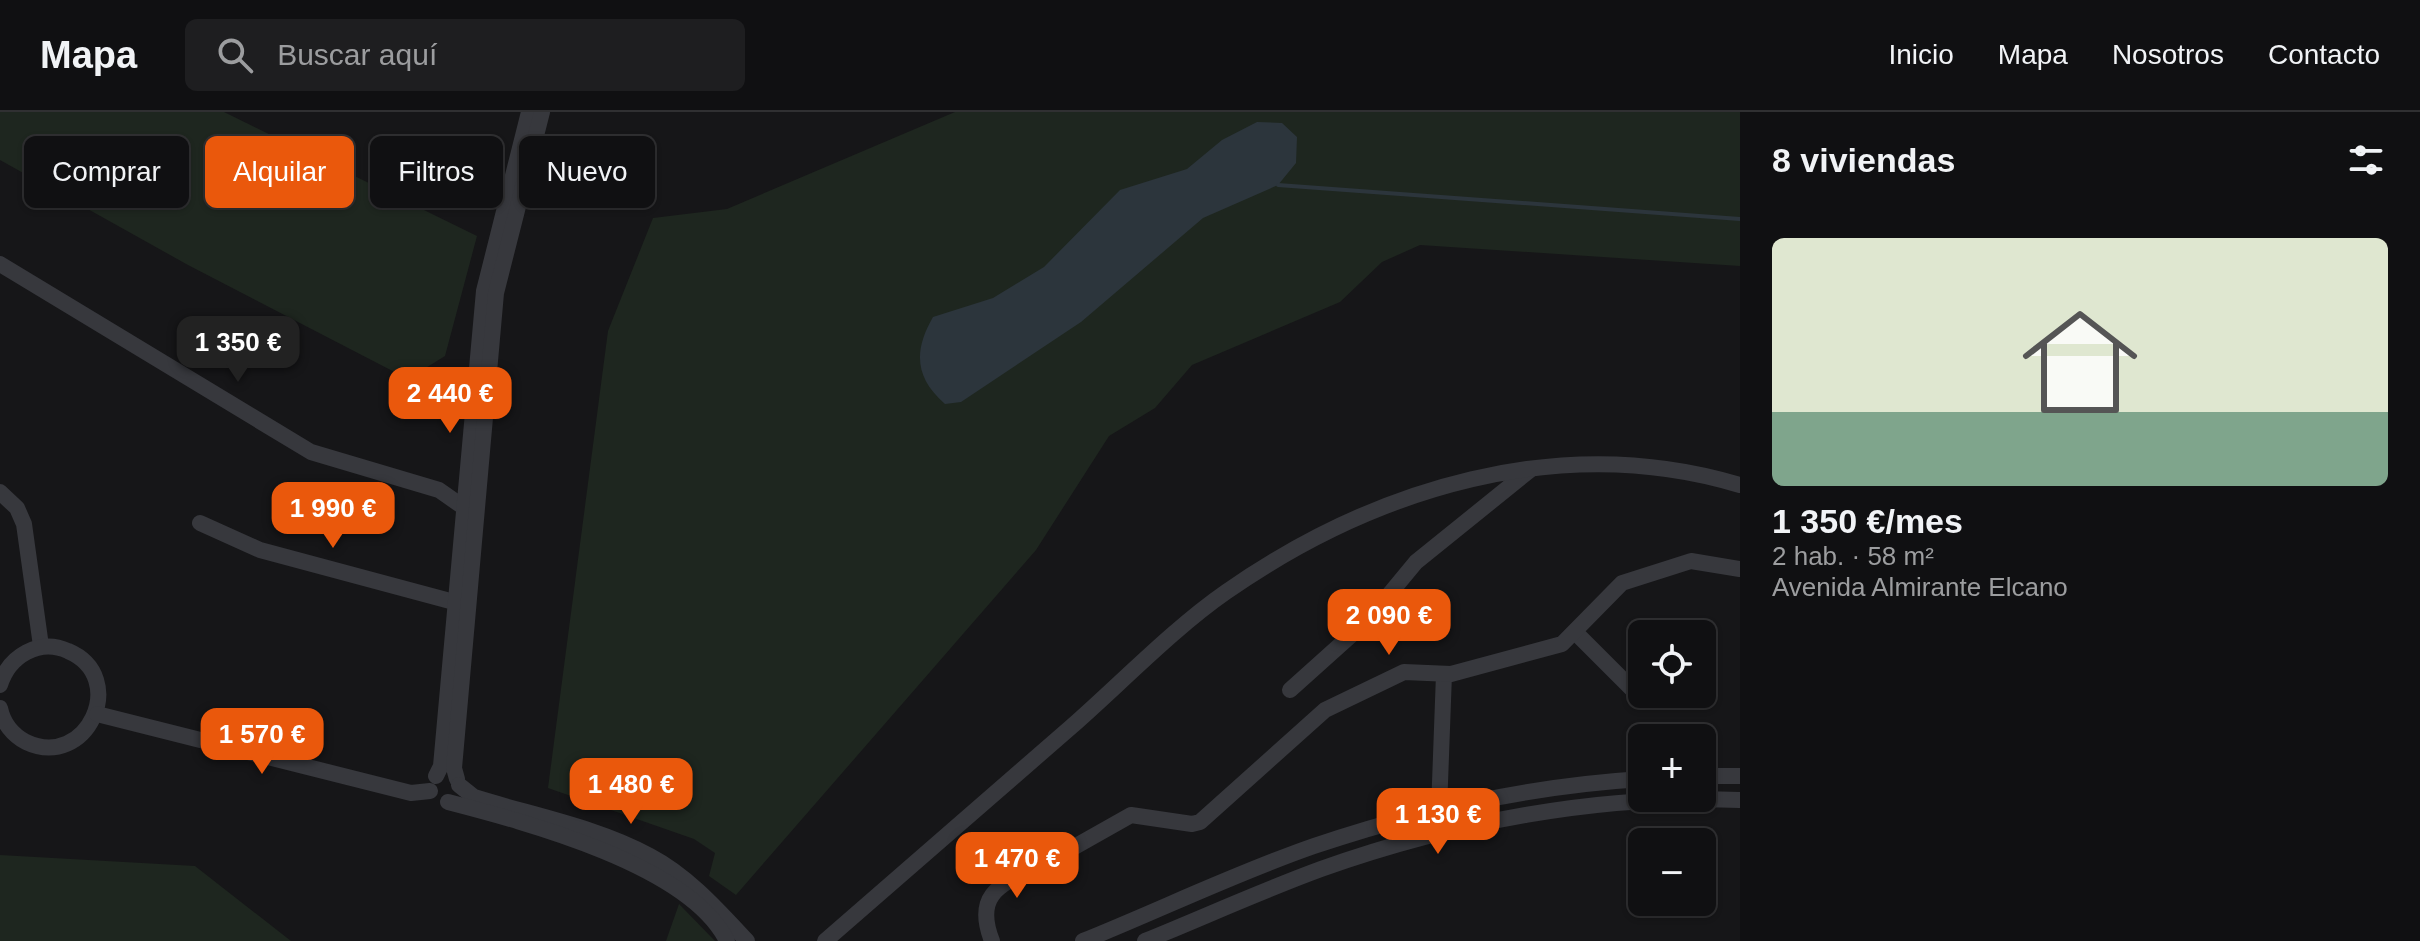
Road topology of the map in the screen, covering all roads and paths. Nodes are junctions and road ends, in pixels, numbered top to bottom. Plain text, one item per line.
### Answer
1 (529, 112) edge
2 (542, 112) edge
3 (0, 264) edge
4 (1532, 469) junction
5 (1477, 477) junction
6 (1740, 485) edge
7 (0, 492) edge
8 (1482, 508) junction
9 (470, 511) junction
10 (200, 523) dead end
11 (1740, 569) edge
12 (462, 605) junction
13 (1575, 632) junction
14 (41, 646) junction
15 (1444, 674) junction
16 (0, 685) edge
17 (1628, 685) edge
18 (1290, 690) dead end
19 (0, 708) edge
20 (97, 714) junction
21 (4, 732) edge
22 (1716, 776) edge
23 (1740, 776) edge
24 (1628, 780) edge
25 (458, 782) junction
26 (433, 784) junction
27 (1716, 800) edge
28 (1740, 800) edge
29 (448, 802) junction
30 (1628, 803) edge
31 (1439, 810) junction
32 (1445, 833) junction
33 (1069, 850) tunnel mouth
34 (1044, 863) tunnel mouth
35 (727, 941) edge
36 (747, 941) edge
37 (825, 941) edge
38 (992, 941) edge
39 (1083, 941) edge
40 (1145, 941) edge

1 - 9 street
2 - 9 street
3 - 9 street
4 - 5 street
4 - 6 street
4 - 8 street
5 - 8 street
5 - 37 street
7 - 14 street
8 - 18 street
9 - 12 street
10 - 12 street
11 - 13 street
12 - 25 street
12 - 26 street
13 - 15 street
13 - 17 street
14 - 16 street
14 - 20 street
15 - 31 street
15 - 33 street
19 - 21 street
20 - 21 street
20 - 26 street
22 - 23 street
24 - 31 street
25 - 26 street
25 - 29 street
25 - 36 street
26 - 29 street
27 - 28 street
29 - 35 street
30 - 32 street
31 - 32 street
31 - 39 street
32 - 40 street
34 - 38 street

